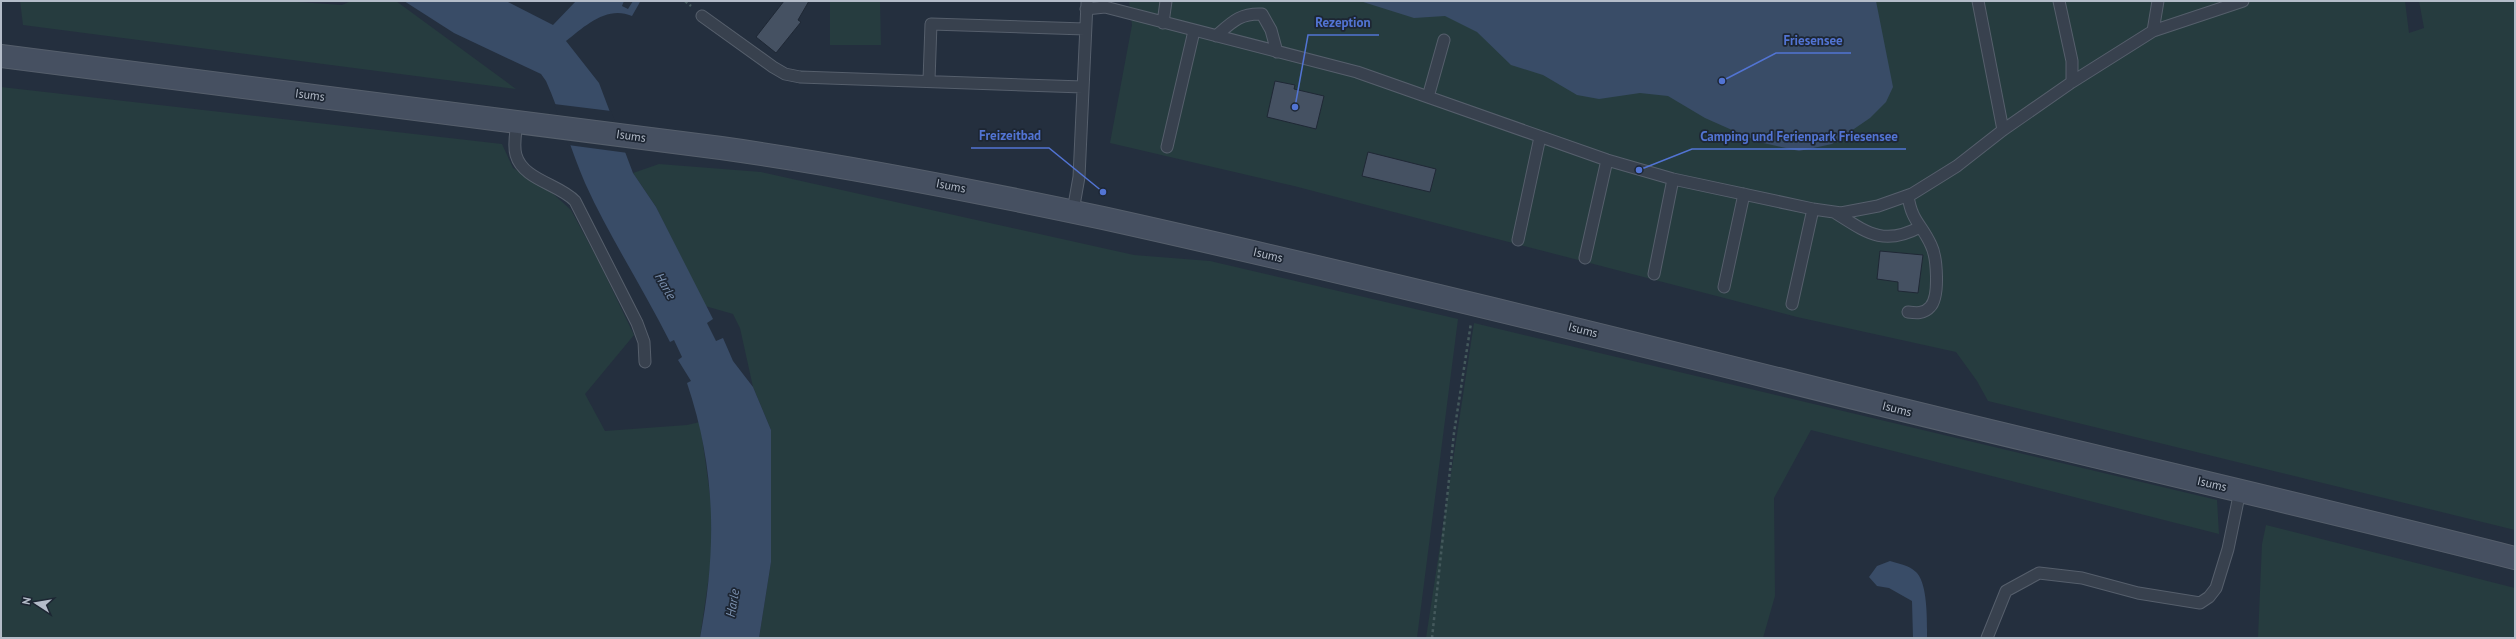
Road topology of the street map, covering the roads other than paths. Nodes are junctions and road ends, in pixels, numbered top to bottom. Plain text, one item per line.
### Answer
1 (1166, 1) edge
2 (1978, 1) edge
3 (2059, 1) edge
4 (2158, 1) edge
5 (2244, 1) edge
6 (1087, 5) edge
7 (702, 16) dead end
8 (1163, 23) junction
9 (1085, 29) junction
10 (1194, 31) junction
11 (2154, 31) junction
12 (1216, 36) junction
13 (1444, 40) dead end
14 (1277, 52) junction
15 (1, 56) edge
16 (929, 80) junction
17 (2072, 82) junction
18 (1083, 87) junction
19 (1428, 97) junction
20 (527, 122) junction
21 (2003, 130) junction
22 (1540, 137) junction
23 (1167, 147) dead end
24 (1607, 160) junction
25 (1673, 179) junction
26 (1744, 194) junction
27 (1908, 196) junction
28 (1813, 209) junction
29 (1073, 211) junction
30 (1834, 212) junction
31 (1920, 227) junction
32 (1518, 240) dead end
33 (1585, 258) dead end
34 (1654, 274) dead end
35 (1724, 287) dead end
36 (1792, 304) dead end
37 (1908, 312) dead end
38 (645, 362) dead end
39 (2240, 491) junction
40 (2515, 558) edge
41 (1987, 638) edge

1 - 8 lane
2 - 21 lane
3 - 17 lane
4 - 11 lane
5 - 11 lane
6 - 8 lane
6 - 9 lane
7 - 16 lane
8 - 10 lane
9 - 16 lane
9 - 18 lane
10 - 12 lane
10 - 23 lane
11 - 17 lane
12 - 14 lane
12 - 14 lane
13 - 19 lane
14 - 19 lane
15 - 20 main road, Isums
16 - 18 lane
17 - 21 lane
18 - 29 lane
19 - 22 lane
20 - 29 main road, Isums
20 - 38 lane
21 - 27 lane
22 - 24 lane
22 - 32 lane
24 - 25 lane
24 - 33 lane
25 - 26 lane
25 - 34 lane
26 - 28 lane
26 - 35 lane
27 - 30 lane
27 - 31 lane
28 - 30 lane
28 - 36 lane
29 - 39 main road, Isums
30 - 31 lane
31 - 37 lane
39 - 40 main road, Isums
39 - 41 lane

